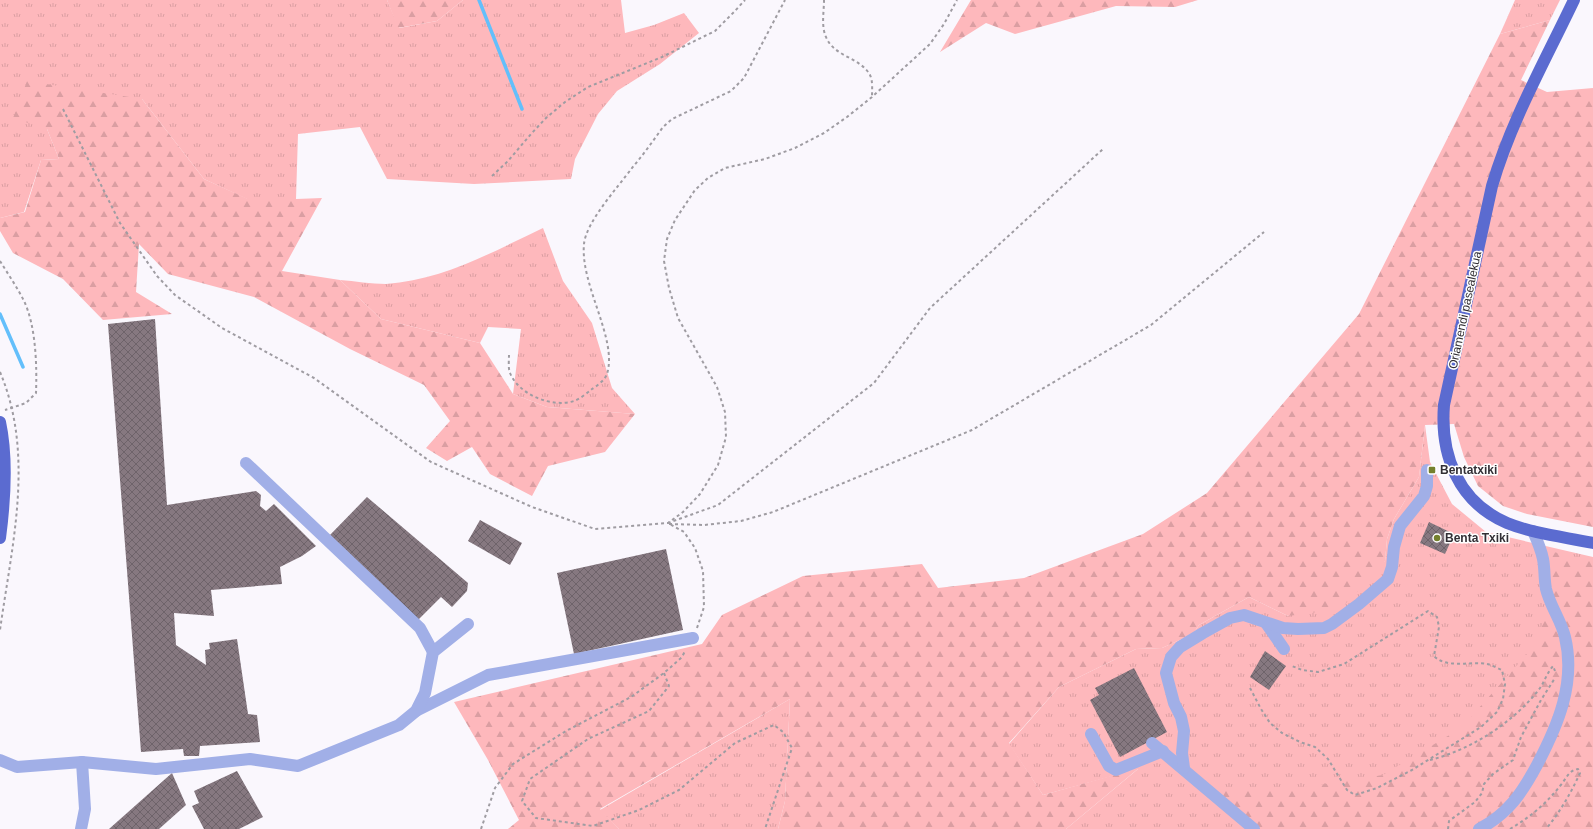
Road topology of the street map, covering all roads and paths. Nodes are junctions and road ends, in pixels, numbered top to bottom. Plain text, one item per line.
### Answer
1 (745, 0) edge
2 (785, 0) edge
3 (824, 0) edge
4 (957, 0) edge
5 (1574, 0) edge
6 (872, 97) junction
7 (63, 109) dead end
8 (1103, 149) dead end
9 (492, 176) dead end
10 (1264, 232) dead end
11 (0, 261) edge
12 (509, 355) dead end
13 (0, 412) edge
14 (0, 422) edge
15 (246, 463) dead end
16 (1427, 470) dead end
17 (668, 523) junction
18 (1533, 530) junction
19 (0, 538) edge
20 (1593, 543) edge
21 (1266, 623) junction
22 (468, 624) dead end
23 (693, 638) junction
24 (1284, 649) dead end
25 (433, 652) junction
26 (1292, 666) dead end
27 (664, 674) junction
28 (1250, 688) dead end
29 (416, 711) junction
30 (1091, 734) dead end
31 (1152, 743) dead end
32 (1163, 751) junction
33 (0, 760) edge
34 (1427, 761) junction
35 (82, 762) junction
36 (1184, 768) junction
37 (81, 829) edge
38 (481, 829) edge
39 (765, 829) edge
40 (1254, 829) edge
41 (1448, 829) edge
42 (1479, 829) edge
43 (1510, 829) edge
44 (1546, 829) edge

1 - 9 path
2 - 12 path
3 - 6 path
4 - 6 path
5 - 18 main road, Oriamendi pasealekua
6 - 17 path
7 - 17 path
8 - 17 path
10 - 17 path
11 - 13 path
14 - 19 main road
15 - 25 lane
16 - 21 lane
17 - 23 path
18 - 20 main road, Oriamendi pasealekua
18 - 42 lane
21 - 24 lane
21 - 36 lane
22 - 25 lane
23 - 27 path
23 - 29 lane
25 - 29 lane
26 - 34 path
27 - 38 path
27 - 39 path
28 - 34 path
29 - 35 lane
30 - 32 lane
31 - 32 lane
32 - 36 lane
33 - 35 lane
34 - 41 path
35 - 37 lane
36 - 40 lane
43 - 44 path

